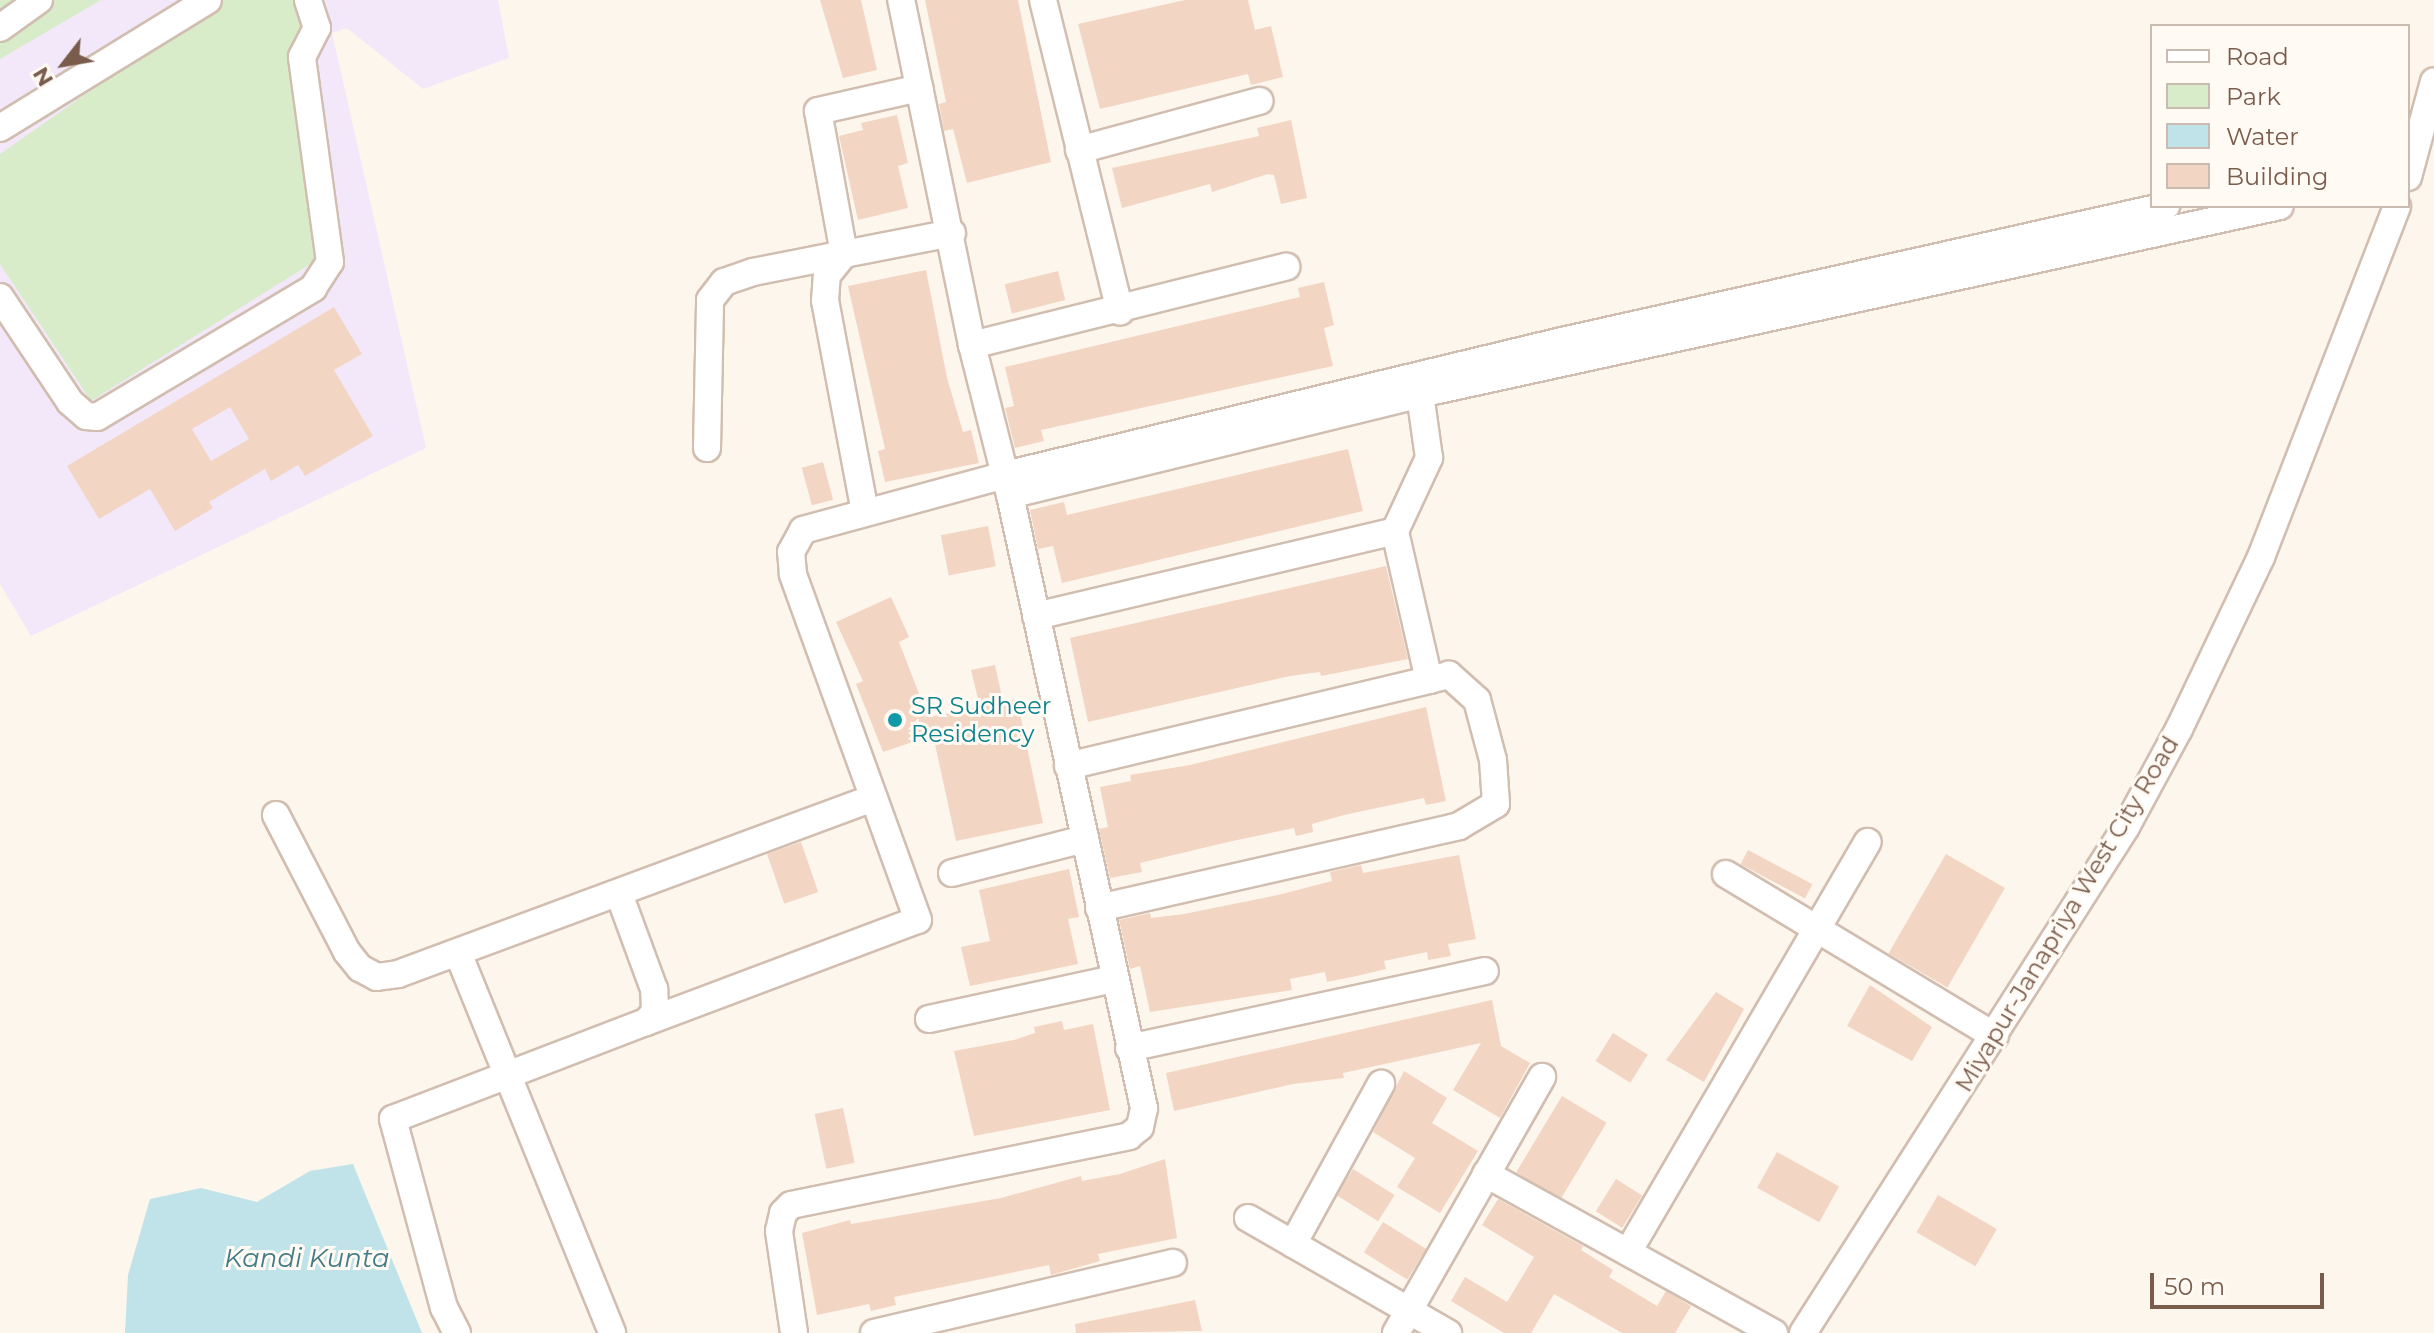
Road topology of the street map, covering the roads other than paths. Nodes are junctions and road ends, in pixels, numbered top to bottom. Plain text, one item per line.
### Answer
1 (39, 0) edge
2 (208, 0) edge
3 (308, 0) edge
4 (901, 0) edge
5 (1050, 2) edge
6 (0, 28) edge
7 (2434, 81) edge
8 (919, 88) junction
9 (1259, 101) dead end
10 (0, 128) edge
11 (1079, 150) junction
12 (2412, 151) edge
13 (2157, 208) edge
14 (2271, 208) edge
15 (2396, 208) edge
16 (952, 233) junction
17 (844, 254) junction
18 (1286, 267) dead end
19 (0, 297) edge
20 (1120, 312) junction
21 (972, 345) junction
22 (1420, 394) junction
23 (707, 448) dead end
24 (1008, 485) junction
25 (865, 512) junction
26 (1395, 531) junction
27 (1036, 616) junction
28 (1429, 680) junction
29 (1068, 766) junction
30 (873, 798) junction
31 (276, 815) dead end
32 (1084, 839) junction
33 (1868, 842) dead end
34 (952, 873) dead end
35 (1726, 874) dead end
36 (619, 894) junction
37 (1099, 908) junction
38 (1817, 929) junction
39 (458, 953) junction
40 (1485, 971) dead end
41 (1114, 979) junction
42 (929, 1019) dead end
43 (646, 1022) junction
44 (1995, 1036) junction
45 (1129, 1048) junction
46 (508, 1075) junction
47 (1542, 1077) dead end
48 (1381, 1084) dead end
49 (1486, 1174) junction
50 (1248, 1218) dead end
51 (1293, 1244) junction
52 (1628, 1252) junction
53 (1173, 1263) dead end
54 (1402, 1322) edge
55 (457, 1333) edge
56 (612, 1333) edge
57 (794, 1333) edge
58 (874, 1333) edge
59 (1448, 1333) edge
60 (1774, 1333) edge
61 (1803, 1333) edge

1 - 6 street
2 - 10 street
3 - 19 street
4 - 8 street
5 - 11 street
7 - 12 street
8 - 16 street
8 - 17 street
9 - 11 street
11 - 20 street
13 - 24 street
14 - 22 street
15 - 44 street, Miyapur-Janapriya West City Road
16 - 17 street
16 - 21 street
17 - 23 street
17 - 25 street
18 - 20 street
20 - 21 street
21 - 24 street
22 - 24 street
22 - 26 street
24 - 25 street
24 - 27 street
25 - 30 street
26 - 27 street
26 - 28 street
27 - 29 street
28 - 29 street
28 - 37 street
29 - 32 street
30 - 36 street
30 - 43 street
31 - 39 street
32 - 34 street
32 - 37 street
33 - 38 street
35 - 38 street
36 - 39 street
36 - 43 street
37 - 41 street
38 - 44 street
38 - 52 street
39 - 46 street
40 - 45 street
41 - 42 street
41 - 45 street
43 - 46 street
44 - 61 street, Miyapur-Janapriya West City Road
45 - 57 street
46 - 55 street
46 - 56 street
47 - 49 street
48 - 51 street
49 - 52 street
49 - 54 street
50 - 51 street
51 - 54 street
52 - 60 street
53 - 58 street
54 - 59 street

